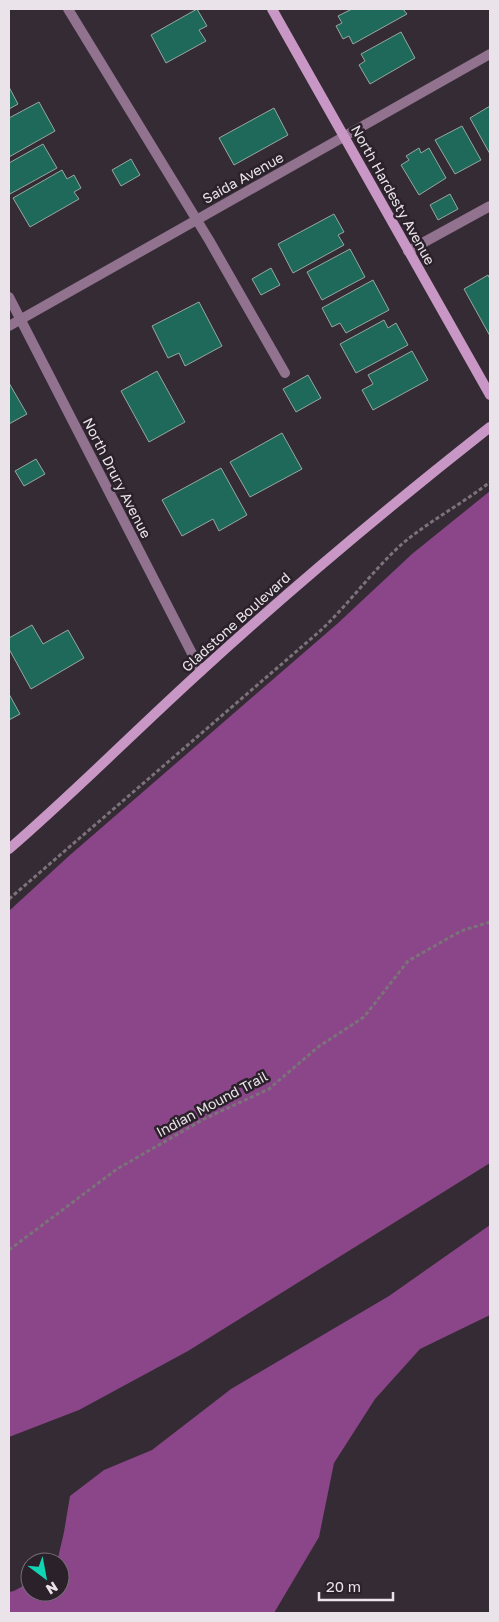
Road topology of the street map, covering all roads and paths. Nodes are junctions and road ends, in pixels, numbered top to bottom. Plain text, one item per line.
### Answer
1 (68, 9) edge
2 (272, 9) edge
3 (490, 54) edge
4 (344, 137) junction
5 (490, 206) edge
6 (196, 220) junction
7 (408, 251) junction
8 (9, 297) edge
9 (21, 319) junction
10 (9, 326) edge
11 (285, 374) dead end
12 (490, 395) edge
13 (490, 427) edge
14 (490, 482) edge
15 (201, 671) junction
16 (9, 849) edge
17 (9, 900) edge
18 (490, 922) edge
19 (9, 1250) edge

1 - 6 street
2 - 4 street, North Hardesty Avenue
3 - 4 street, Saida Avenue
4 - 6 street, Saida Avenue
4 - 7 street, North Hardesty Avenue
5 - 7 street
6 - 9 street, Saida Avenue
6 - 11 street
7 - 12 street, North Hardesty Avenue
8 - 9 street, North Drury Avenue
9 - 10 street, Saida Avenue
9 - 15 street, North Drury Avenue
13 - 15 street, Gladstone Boulevard
14 - 17 path
15 - 16 street, Gladstone Boulevard
18 - 19 path, Indian Mound Trail

